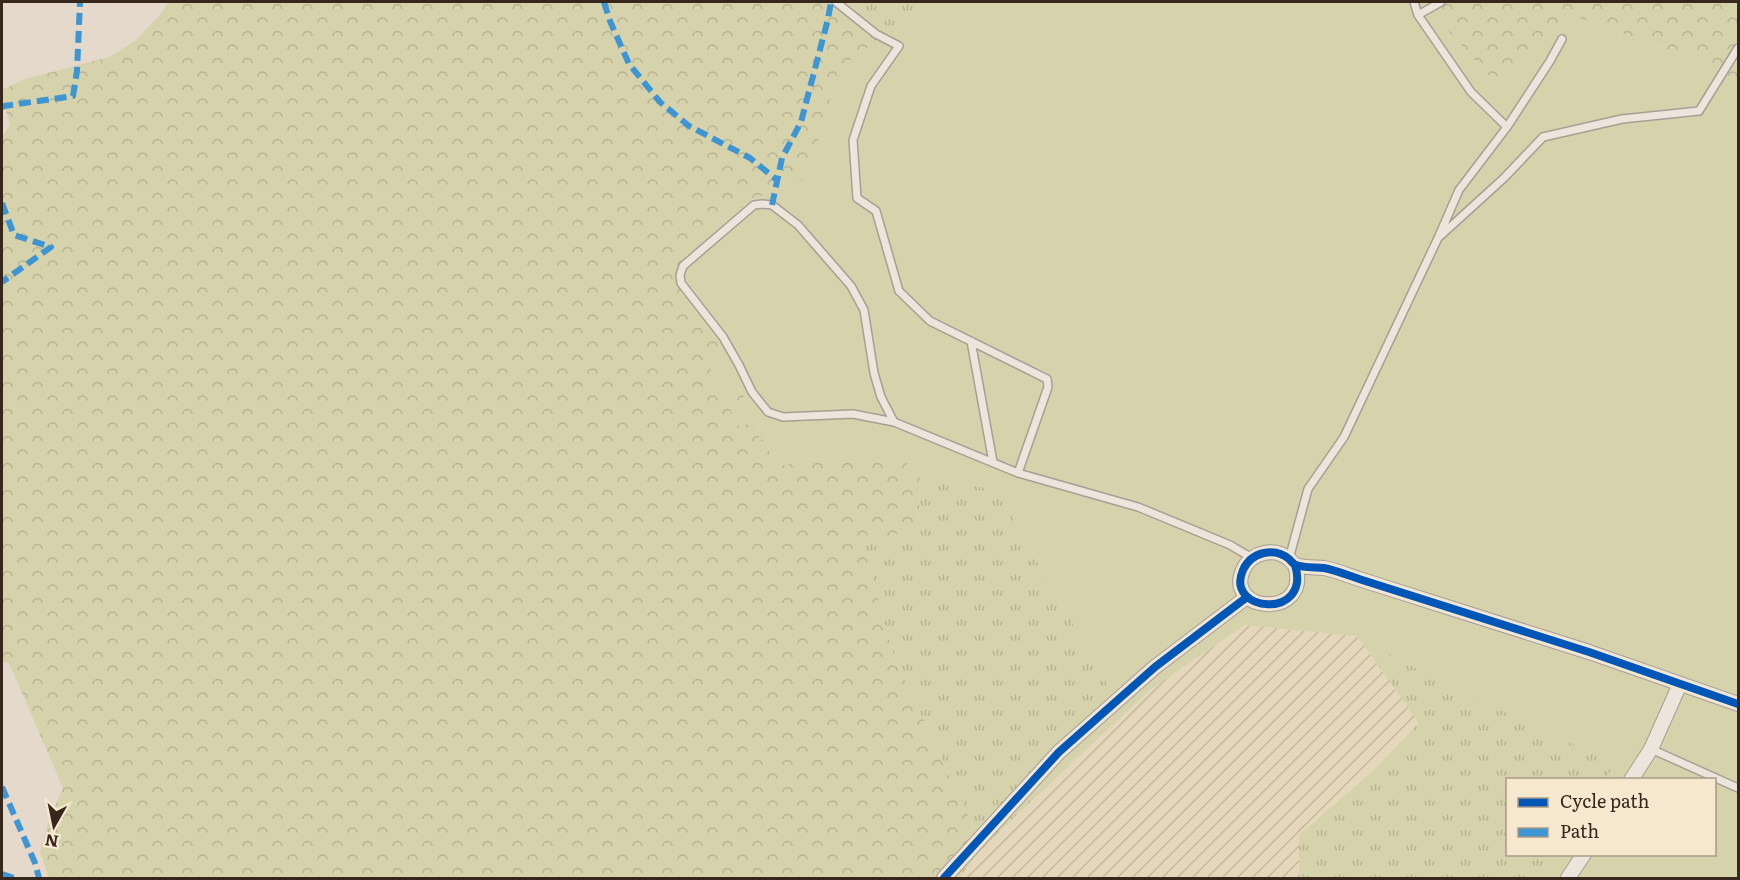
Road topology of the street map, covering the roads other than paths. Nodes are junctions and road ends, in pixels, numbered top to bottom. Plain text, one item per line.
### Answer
1 (836, 2) edge
2 (1414, 2) edge
3 (1441, 2) edge
4 (1418, 15) junction
5 (1562, 39) dead end
6 (1738, 48) edge
7 (1507, 127) junction
8 (1438, 238) junction
9 (971, 341) junction
10 (894, 422) junction
11 (993, 462) junction
12 (1018, 472) junction
13 (1252, 558) junction
14 (1292, 562) junction
15 (1247, 597) junction
16 (1680, 684) junction
17 (1738, 704) edge
18 (1651, 749) junction
19 (1632, 778) edge
20 (1716, 778) edge
21 (1716, 778) edge
22 (1738, 788) edge
23 (1583, 856) edge
24 (944, 879) edge
25 (1568, 879) edge

1 - 9 lane
2 - 4 lane
3 - 4 lane
4 - 7 lane
5 - 7 lane
6 - 8 lane
7 - 8 lane
8 - 14 lane
9 - 11 lane
9 - 12 lane
10 - 10 lane
10 - 11 lane
11 - 12 lane
12 - 13 lane
13 - 14 street
13 - 15 street
14 - 15 street
14 - 16 street
15 - 24 street
16 - 17 street
16 - 18 street
18 - 19 street
18 - 21 lane
20 - 22 lane
23 - 25 street

